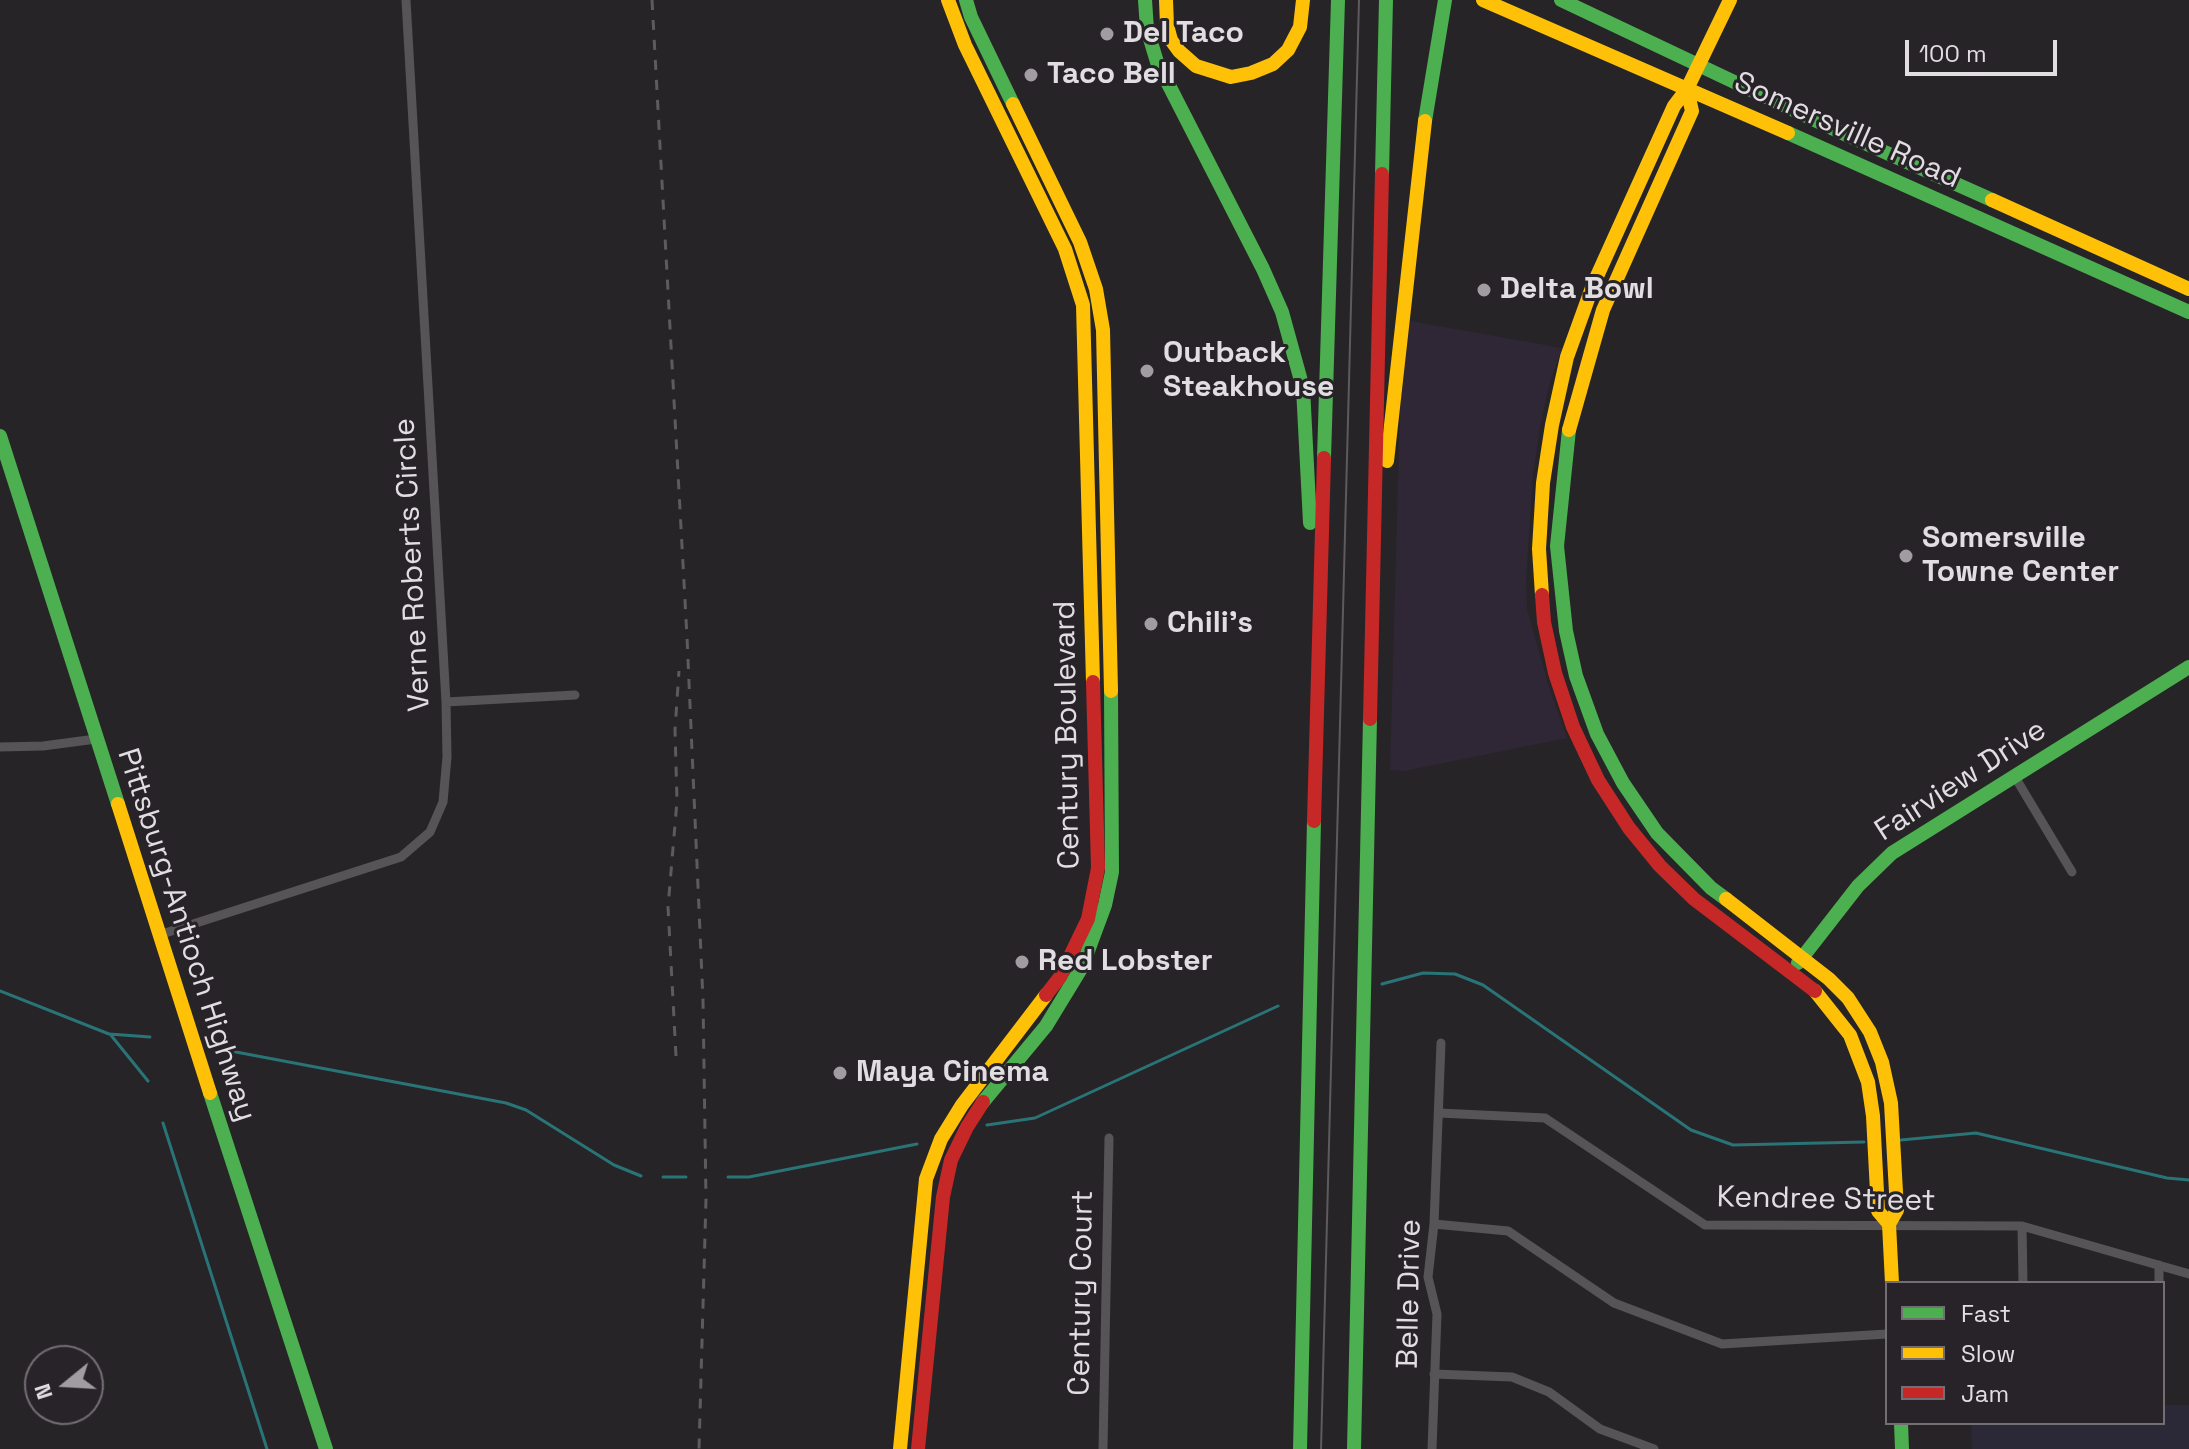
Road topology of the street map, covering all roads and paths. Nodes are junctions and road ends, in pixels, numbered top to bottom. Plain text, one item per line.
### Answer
1 (406, 0) edge
2 (948, 0) edge
3 (966, 0) edge
4 (1145, 0) edge
5 (1166, 0) edge
6 (1303, 0) edge
7 (1338, 0) edge
8 (1386, 0) edge
9 (1445, 0) edge
10 (1483, 0) edge
11 (1561, 0) edge
12 (1730, 0) edge
13 (1698, 66) junction
14 (1687, 89) junction
15 (1607, 253) junction
16 (1624, 260) junction
17 (2189, 289) edge
18 (2189, 312) edge
19 (0, 436) edge
20 (1373, 592) junction
21 (1318, 641) junction
22 (2189, 667) edge
23 (575, 695) dead end
24 (446, 702) junction
25 (96, 739) junction
26 (0, 747) edge
27 (2015, 777) junction
28 (2072, 872) dead end
29 (159, 935) junction
30 (1802, 957) junction
31 (1791, 972) junction
32 (1441, 1043) dead end
33 (1439, 1113) junction
34 (1109, 1138) dead end
35 (1434, 1224) junction
36 (1889, 1224) junction
37 (2022, 1226) junction
38 (2159, 1265) junction
39 (2189, 1274) edge
40 (1892, 1281) edge
41 (2023, 1281) edge
42 (2159, 1281) edge
43 (1885, 1334) edge
44 (1434, 1374) junction
45 (1901, 1425) edge
46 (326, 1449) edge
47 (900, 1449) edge
48 (918, 1449) edge
49 (1103, 1449) edge
50 (1300, 1449) edge
51 (1354, 1449) edge
52 (1432, 1449) edge
53 (1654, 1449) edge
54 (1891, 1449) edge
55 (1902, 1449) edge

1 - 24 street, Verne Roberts Circle
2 - 47 main road, Century Boulevard
3 - 48 main road, Century Boulevard
4 - 21 main road
5 - 6 main road
7 - 21 main road
8 - 20 main road
9 - 20 main road
10 - 14 main road, Somersville Road
11 - 13 main road, Somersville Road
12 - 13 main road
13 - 14 main road
13 - 17 main road, Somersville Road
14 - 15 main road
14 - 16 main road
14 - 18 main road, Somersville Road
15 - 16 main road
15 - 31 main road
16 - 30 main road
19 - 25 main road, Pittsburg-Antioch Highway
20 - 51 main road
21 - 50 main road
22 - 27 main road, Fairview Drive
23 - 24 street
24 - 29 street, Verne Roberts Circle
25 - 26 street
25 - 29 main road, Pittsburg-Antioch Highway
27 - 28 street
27 - 30 main road, Fairview Drive
29 - 46 main road, Pittsburg-Antioch Highway
30 - 31 main road, Fairview Drive
30 - 36 main road
31 - 36 main road
32 - 33 street, Belle Drive
33 - 35 street, Belle Drive
33 - 36 street, Kendree Street
34 - 49 street, Century Court
35 - 43 street
35 - 44 street, Belle Drive
36 - 37 street, Kendree Street
36 - 40 main road
37 - 38 street, Kendree Street
37 - 41 street
38 - 39 street, Kendree Street
38 - 42 street
44 - 52 street, Belle Drive
44 - 53 street
45 - 55 main road
54 - 55 street

